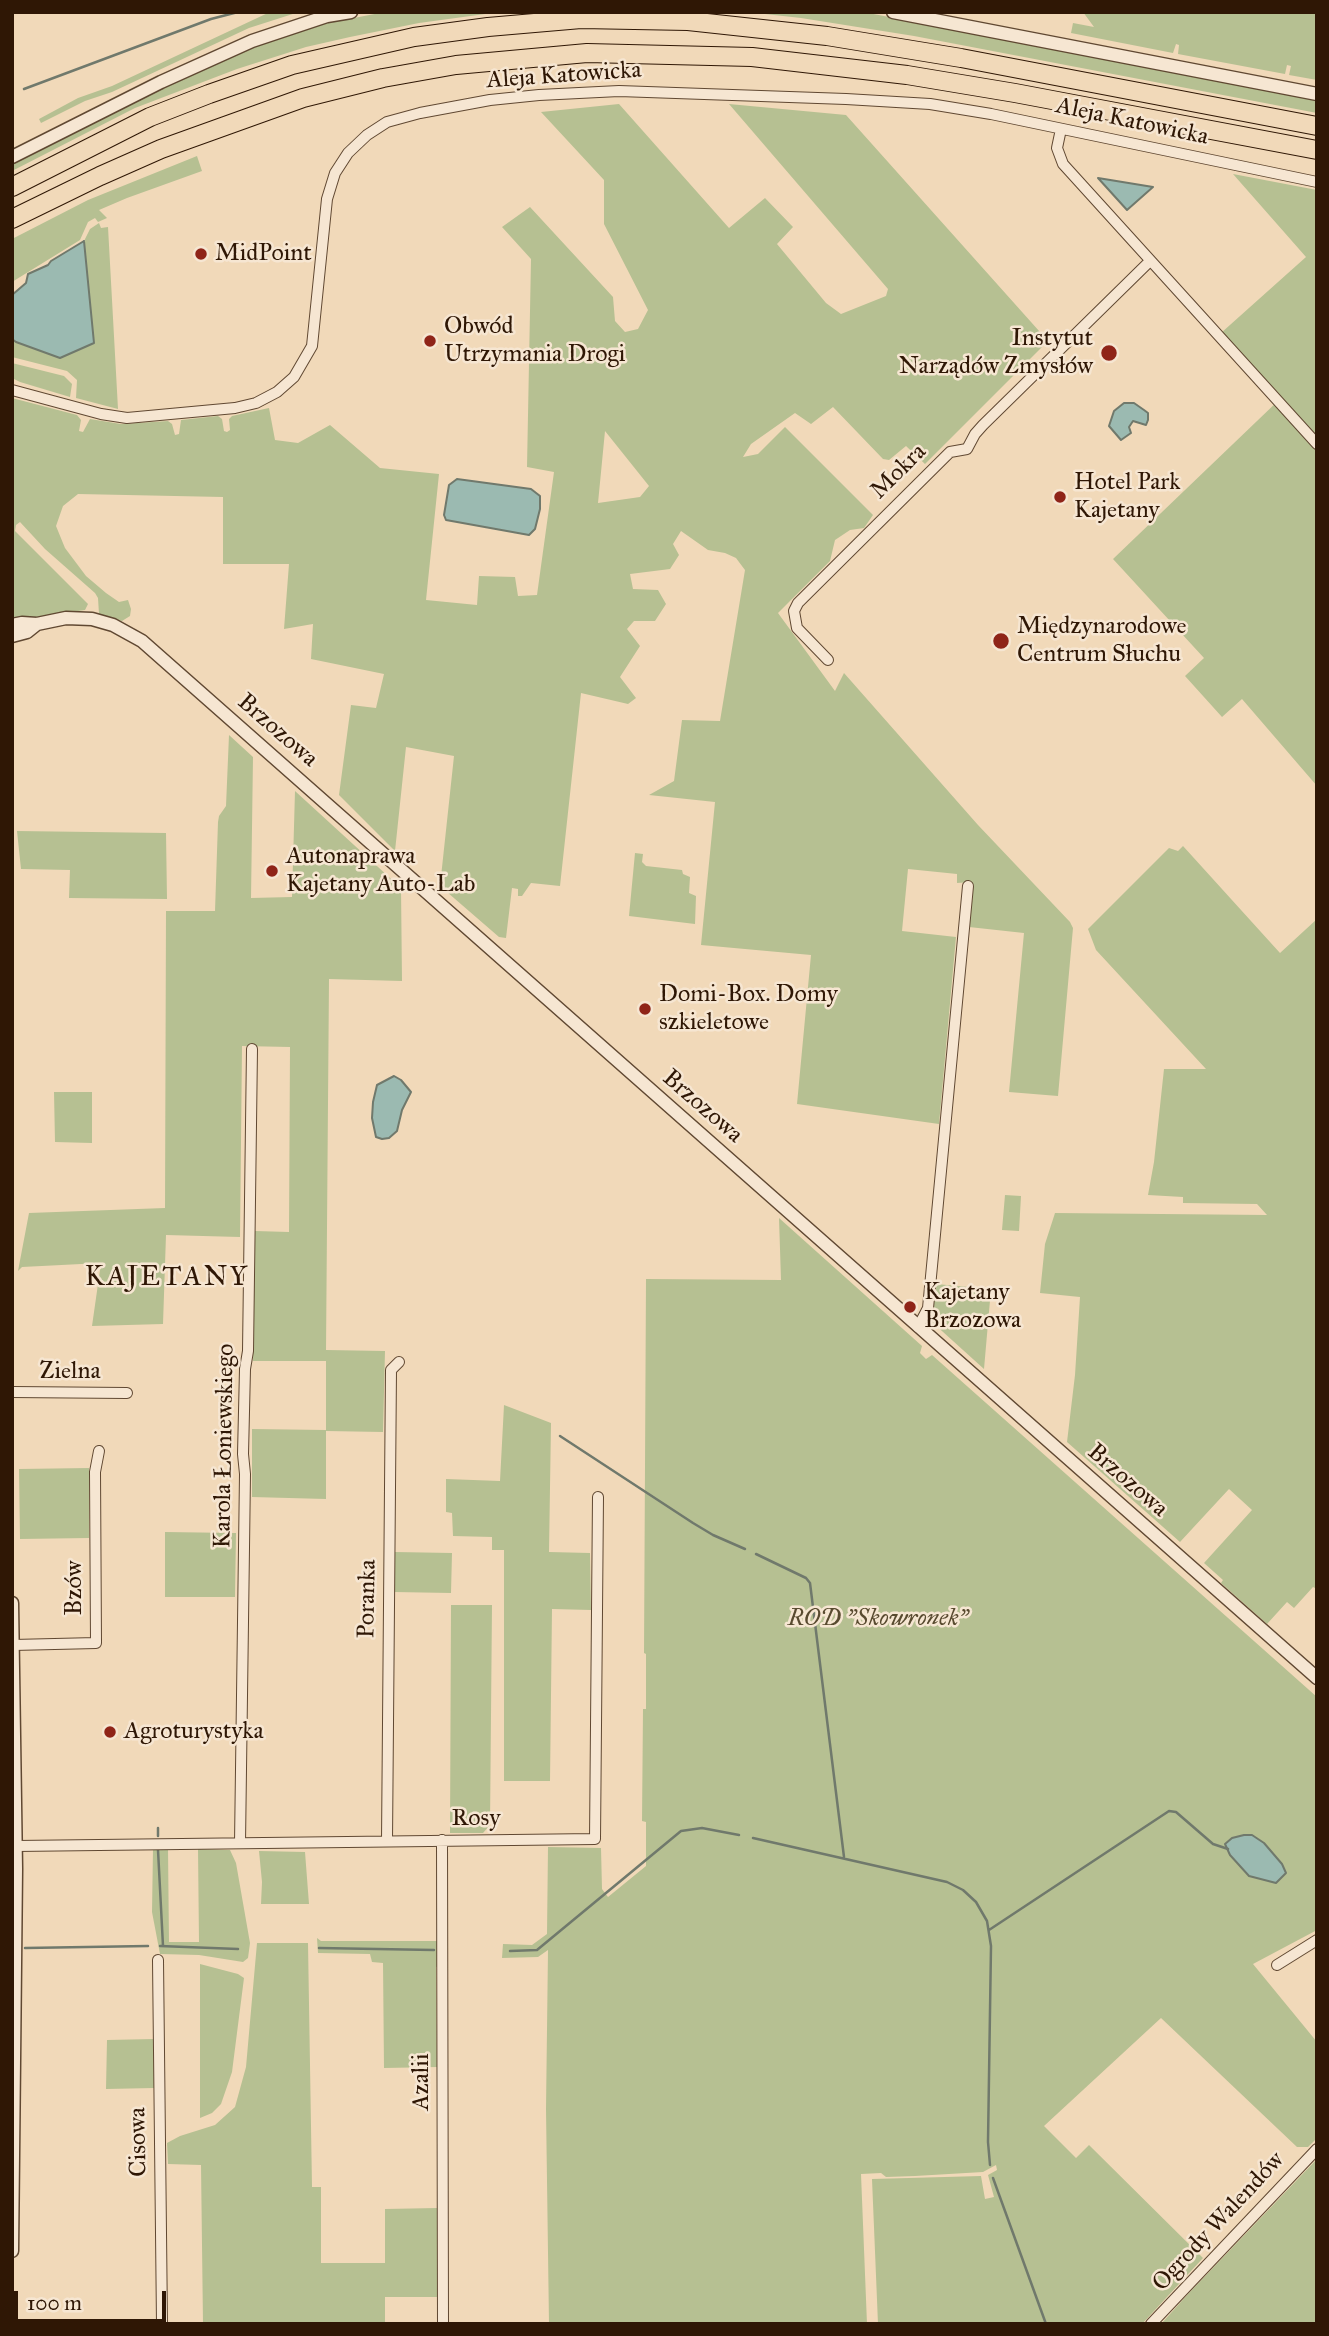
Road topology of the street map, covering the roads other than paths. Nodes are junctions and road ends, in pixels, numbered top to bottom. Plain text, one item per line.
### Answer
1 (351, 12) edge
2 (893, 12) edge
3 (1317, 94) edge
4 (1317, 126) edge
5 (1061, 129) junction
6 (1317, 150) edge
7 (12, 157) edge
8 (1317, 181) edge
9 (12, 187) edge
10 (12, 219) edge
11 (1150, 261) junction
12 (12, 390) edge
13 (1317, 444) edge
14 (37, 624) junction
15 (12, 625) edge
16 (12, 636) edge
17 (828, 660) dead end
18 (968, 886) dead end
19 (252, 1049) dead end
20 (918, 1327) junction
21 (399, 1362) dead end
22 (12, 1392) edge
23 (127, 1393) dead end
24 (99, 1451) dead end
25 (598, 1497) dead end
26 (12, 1603) edge
27 (13, 1645) edge
28 (1317, 1678) edge
29 (13, 1805) edge
30 (387, 1840) junction
31 (442, 1840) junction
32 (240, 1843) junction
33 (16, 1846) junction
34 (1317, 1940) edge
35 (14, 1948) edge
36 (158, 1960) dead end
37 (1277, 1965) dead end
38 (1317, 2148) edge
39 (12, 2251) edge
40 (162, 2324) edge
41 (443, 2324) edge
42 (1151, 2324) edge

1 - 7 street
2 - 3 street
4 - 9 highway
5 - 8 street, Aleja Katowicka
5 - 11 street
5 - 12 street, Aleja Katowicka
6 - 10 highway
11 - 13 street
11 - 17 street, Mokra
14 - 15 street, Brzozowa
14 - 16 street, Brzozowa
14 - 20 street, Brzozowa
18 - 20 street
19 - 32 street, Karola Łoniewskiego
20 - 28 street, Brzozowa
21 - 30 street, Poranka
22 - 23 street, Zielna
24 - 27 street, Bzów
25 - 31 street, Rosy
26 - 27 street
27 - 29 street
29 - 33 street
30 - 31 street, Rosy
30 - 32 street, Rosy
31 - 41 street, Azalii
32 - 33 street, Rosy
33 - 35 street
34 - 37 street
35 - 39 street
36 - 40 street, Cisowa
38 - 42 street, Ogrody Walendów

